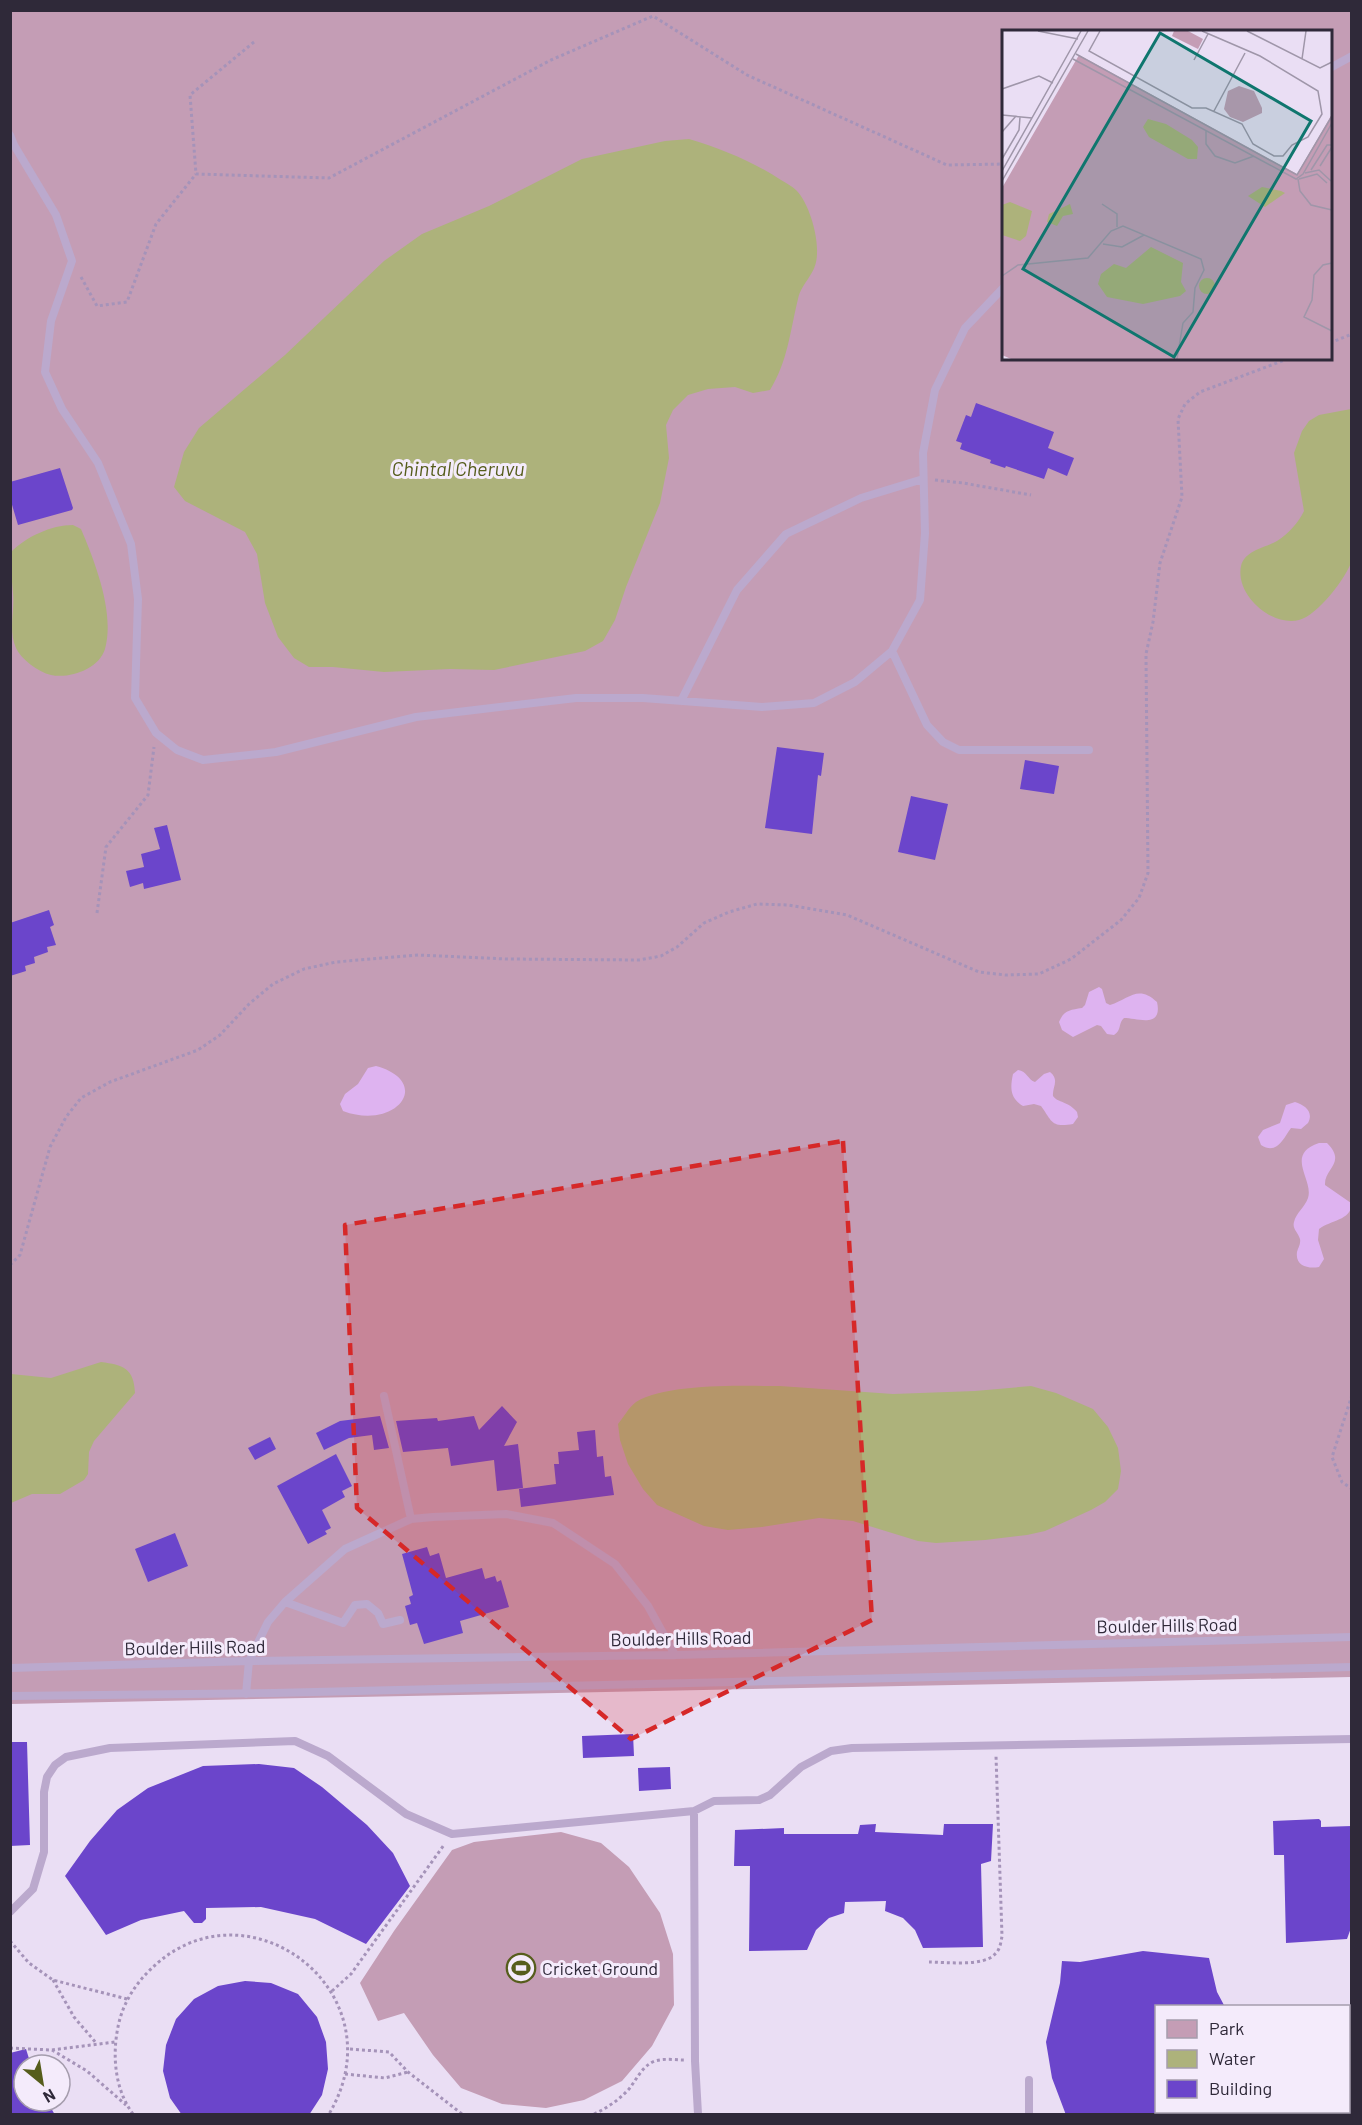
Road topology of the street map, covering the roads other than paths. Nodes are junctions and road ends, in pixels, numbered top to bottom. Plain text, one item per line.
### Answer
1 (1352, 56) edge
2 (1332, 67) edge
3 (10, 135) edge
4 (1002, 289) edge
5 (924, 479) junction
6 (892, 651) junction
7 (681, 701) junction
8 (1089, 750) dead end
9 (384, 1396) dead end
10 (411, 1519) junction
11 (285, 1602) junction
12 (400, 1620) dead end
13 (1352, 1637) edge
14 (675, 1655) junction
15 (249, 1661) junction
16 (1352, 1667) edge
17 (10, 1668) edge
18 (246, 1694) junction
19 (10, 1696) edge
20 (1352, 1739) edge
21 (694, 1811) junction
22 (10, 1912) edge
23 (1029, 2080) dead end
24 (698, 2115) edge
25 (1029, 2115) edge

1 - 2 lane
3 - 7 lane
4 - 5 lane
5 - 6 lane
5 - 7 lane
6 - 7 lane
6 - 8 lane
9 - 10 lane
10 - 11 lane
10 - 14 lane
11 - 12 lane
11 - 15 lane
13 - 14 lane, Boulder Hills Road
14 - 15 lane, Boulder Hills Road
15 - 17 lane, Boulder Hills Road
15 - 18 lane
16 - 18 lane
18 - 19 lane
20 - 21 lane
21 - 22 lane
21 - 24 lane
23 - 25 lane

